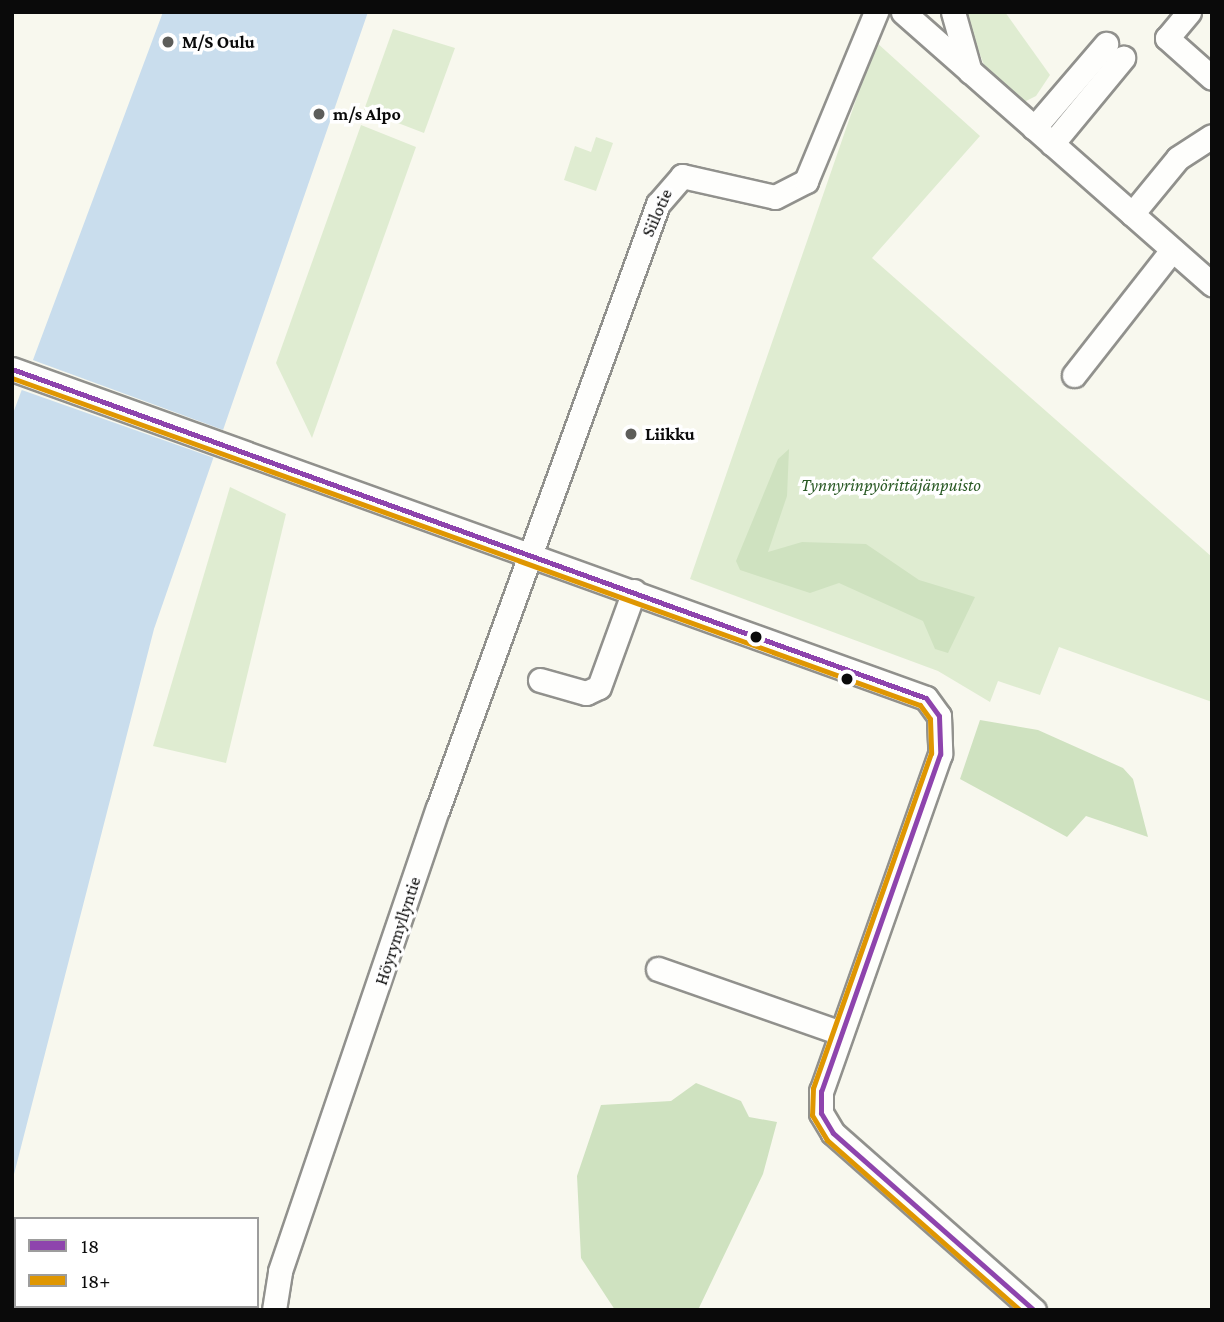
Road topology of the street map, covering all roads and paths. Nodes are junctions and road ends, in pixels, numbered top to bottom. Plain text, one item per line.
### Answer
1 (876, 12) edge
2 (903, 12) edge
3 (953, 12) edge
4 (1189, 12) edge
5 (970, 72) junction
6 (1212, 78) edge
7 (1034, 128) junction
8 (1212, 136) edge
9 (1052, 144) junction
10 (1132, 214) junction
11 (1172, 250) junction
12 (1212, 284) edge
13 (12, 369) edge
14 (1074, 375) dead end
15 (534, 555) junction
16 (635, 591) junction
17 (540, 680) dead end
18 (658, 969) dead end
19 (841, 1033) junction
20 (274, 1310) edge
21 (1034, 1310) edge

1 - 15 street, Siilotie
2 - 5 street
3 - 5 street
4 - 6 street
5 - 7 street
7 - 9 street
7 - 9 street
8 - 10 street
9 - 10 street
10 - 11 street
11 - 12 street
11 - 14 street
13 - 15 street
15 - 16 street
15 - 20 street, Höyrymyllyntie
16 - 17 street
16 - 19 street
18 - 19 street
19 - 21 street

